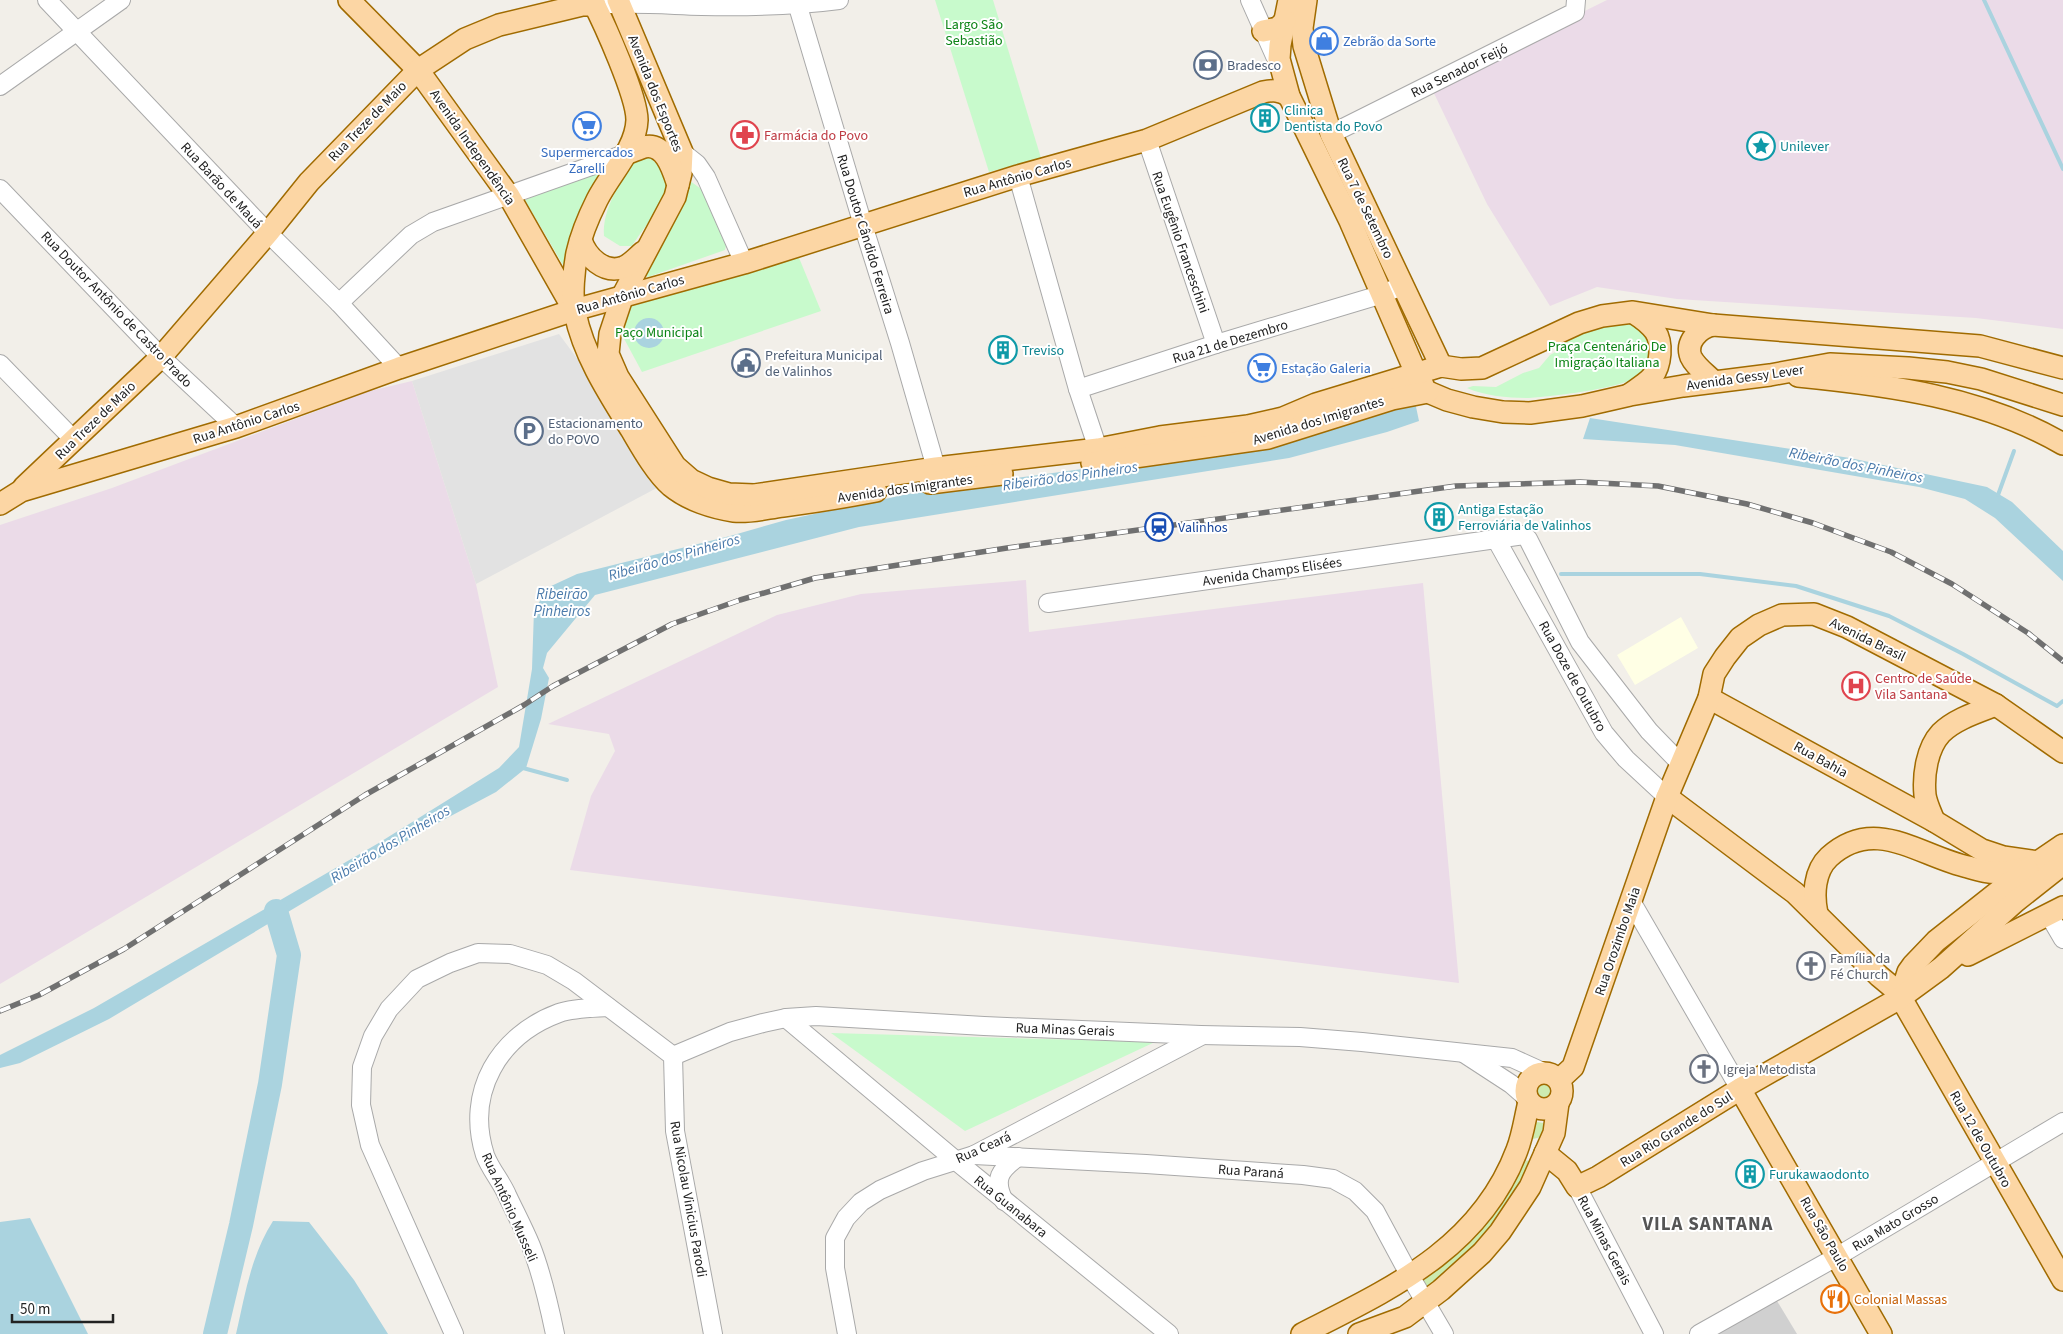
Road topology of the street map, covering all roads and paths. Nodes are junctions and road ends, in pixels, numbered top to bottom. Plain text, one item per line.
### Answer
1 (47, 0) edge
2 (121, 0) edge
3 (348, 0) edge
4 (839, 0) edge
5 (1250, 0) edge
6 (1288, 0) edge
7 (1306, 0) edge
8 (1576, 0) edge
9 (618, 2) edge
10 (594, 3) edge
11 (796, 3) edge
12 (1285, 21) junction
13 (76, 30) junction
14 (1263, 31) junction
15 (1304, 46) junction
16 (1280, 68) junction
17 (418, 70) junction
18 (0, 86) edge
19 (1263, 92) junction
20 (1289, 96) junction
21 (1330, 134) junction
22 (1147, 140) junction
23 (682, 152) junction
24 (625, 154) junction
25 (1018, 176) junction
26 (678, 185) junction
27 (0, 189) edge
28 (509, 196) junction
29 (862, 225) junction
30 (268, 233) junction
31 (580, 240) junction
32 (646, 250) junction
33 (744, 262) junction
34 (1403, 285) junction
35 (1383, 294) junction
36 (623, 295) junction
37 (339, 303) junction
38 (574, 310) junction
39 (1634, 312) junction
40 (1713, 324) junction
41 (1216, 344) junction
42 (1980, 346) junction
43 (2063, 354) edge
44 (161, 357) junction
45 (0, 364) edge
46 (1441, 366) junction
47 (399, 368) junction
48 (2063, 368) edge
49 (1416, 373) junction
50 (1770, 375) junction
51 (1713, 381) junction
52 (1078, 389) junction
53 (1428, 392) junction
54 (1630, 395) junction
55 (2063, 405) edge
56 (236, 427) junction
57 (79, 435) junction
58 (2063, 444) edge
59 (1100, 455) junction
60 (936, 468) junction
61 (93, 469) junction
62 (21, 491) junction
63 (0, 504) edge
64 (1496, 539) junction
65 (1048, 604) dead end
66 (1709, 698) junction
67 (1996, 705) junction
68 (2063, 752) edge
69 (1680, 764) junction
70 (1667, 797) junction
71 (1934, 820) junction
72 (2062, 850) edge
73 (2033, 865) junction
74 (1630, 901) junction
75 (2056, 911) edge
76 (1817, 914) junction
77 (2063, 939) edge
78 (1941, 968) junction
79 (1900, 998) junction
80 (608, 1007) junction
81 (786, 1018) junction
82 (1201, 1035) junction
83 (1463, 1053) junction
84 (673, 1056) junction
85 (1551, 1076) junction
86 (1740, 1089) junction
87 (1528, 1100) junction
88 (1558, 1103) junction
89 (2063, 1122) edge
90 (1518, 1149) junction
91 (1545, 1153) junction
92 (974, 1155) junction
93 (1018, 1157) junction
94 (955, 1160) junction
95 (1994, 1162) junction
96 (1577, 1187) junction
97 (1004, 1200) junction
98 (1838, 1256) junction
99 (1410, 1276) junction
100 (2063, 1280) edge
101 (1426, 1301) junction
102 (454, 1334) edge
103 (555, 1334) edge
104 (713, 1334) edge
105 (846, 1334) edge
106 (1169, 1334) edge
107 (1302, 1334) edge
108 (1359, 1334) edge
109 (1444, 1334) edge
110 (1654, 1334) edge
111 (1699, 1334) edge
112 (1881, 1334) edge

1 - 13 street, Rua Barão de Mauá
2 - 13 street
3 - 17 main road, Avenida Independência
4 - 11 street, Rua Treze de Maio
5 - 14 street
6 - 12 main road, Rua 7 de Setembro
7 - 15 main road, Rua 7 de Setembro
8 - 21 street, Rua Senador Feijó
9 - 10 street, Rua Treze de Maio
9 - 11 street, Rua Treze de Maio
9 - 23 main road, Avenida dos Esportes
10 - 17 main road, Rua Treze de Maio
10 - 24 main road, Avenida dos Esportes
11 - 29 street, Rua Doutor Cândido Ferreira
12 - 14 main road
12 - 16 main road, Rua 7 de Setembro
13 - 18 street
13 - 30 street, Rua Barão de Mauá
14 - 16 street
15 - 16 main road
15 - 21 main road, Rua 7 de Setembro
16 - 19 main road
16 - 20 main road, Rua 7 de Setembro
17 - 28 main road, Avenida Independência
17 - 30 main road, Rua Treze de Maio
19 - 20 main road, Rua Antônio Carlos
19 - 22 main road, Rua Antônio Carlos
20 - 35 main road, Rua 7 de Setembro
21 - 34 main road, Rua 7 de Setembro
22 - 25 main road, Rua Antônio Carlos
22 - 41 street, Rua Eugênio Franceschini
23 - 26 main road, Avenida dos Esportes
23 - 33 street
24 - 26 main road
24 - 28 street
24 - 31 main road, Avenida dos Esportes
25 - 29 main road, Rua Antônio Carlos
25 - 52 street
26 - 32 main road, Avenida dos Esportes
27 - 44 street, Rua Doutor Antônio de Castro Prado
28 - 37 street
28 - 38 main road, Avenida Independência
29 - 33 main road, Rua Antônio Carlos
29 - 60 street, Rua Doutor Cândido Ferreira
30 - 37 street, Rua Barão de Mauá
30 - 44 main road, Rua Treze de Maio
31 - 32 main road
31 - 38 main road, Avenida dos Esportes
32 - 36 main road, Avenida dos Esportes
33 - 36 main road, Rua Antônio Carlos
34 - 35 street, Rua 21 de Dezembro
34 - 46 main road, Rua 7 de Setembro
35 - 41 street, Rua 21 de Dezembro
35 - 49 main road, Rua 7 de Setembro
36 - 38 main road, Rua Antônio Carlos
36 - 60 main road, Avenida dos Imigrantes
37 - 47 street, Rua Barão de Mauá
38 - 47 main road, Rua Antônio Carlos
38 - 59 main road, Avenida dos Imigrantes
39 - 40 main road
39 - 46 main road
39 - 54 main road
40 - 42 main road
40 - 51 main road
41 - 52 street, Rua 21 de Dezembro
42 - 43 main road
42 - 48 main road
44 - 56 street, Rua Doutor Antônio de Castro Prado
44 - 57 main road, Rua Treze de Maio
45 - 57 street
46 - 49 main road, Avenida dos Imigrantes
47 - 56 main road, Rua Antônio Carlos
49 - 53 main road, Rua 7 de Setembro
49 - 59 main road, Avenida dos Imigrantes
50 - 51 main road, Avenida Gessy Lever
50 - 55 main road, Avenida Gessy Lever
50 - 58 main road
51 - 54 main road, Avenida Gessy Lever
52 - 59 street
53 - 54 main road, Avenida Gessy Lever
53 - 59 main road, Avenida dos Imigrantes
56 - 61 main road, Rua Antônio Carlos
57 - 61 main road
57 - 62 main road, Rua Treze de Maio
59 - 60 main road, Avenida dos Imigrantes
61 - 62 main road, Rua Antônio Carlos
62 - 63 main road, Rua Antônio Carlos
64 - 65 street, Avenida Champs Elisées
64 - 69 street, Rua Doze de Outubro
64 - 70 street, Rua Doze de Outubro
66 - 67 main road, Avenida Brasil
66 - 69 main road, Avenida Brasil
66 - 71 main road, Rua Bahia
67 - 68 main road, Avenida Brasil
67 - 71 main road
69 - 70 main road, Avenida Brasil
70 - 74 main road, Rua Orozimbo Maia
70 - 76 main road, Rua Doze de Outubro
71 - 73 main road, Rua Bahia
72 - 73 main road
72 - 78 main road
73 - 76 main road
73 - 79 main road
74 - 85 main road, Rua Orozimbo Maia
74 - 86 street, Rua São Paulo
75 - 77 street
75 - 78 main road
76 - 79 main road, Rua Doze de Outubro
78 - 79 main road, Rua Rio Grande do Sul
79 - 86 main road, Rua Rio Grande do Sul
79 - 95 main road, Rua 12 de Outubro
80 - 84 street
80 - 102 street
80 - 103 street, Rua Antônio Musseli
81 - 82 street, Rua Minas Gerais
81 - 84 street, Rua Minas Gerais
81 - 94 street, Rua Guanabara
82 - 83 street, Rua Minas Gerais
82 - 92 street, Rua Ceará
83 - 85 street, Rua Minas Gerais
83 - 87 street, Rua Minas Gerais
84 - 104 street, Rua Nicolau Vinicius Parodi
85 - 87 main road
85 - 88 main road
86 - 96 main road, Rua Rio Grande do Sul
86 - 98 main road, Rua São Paulo
87 - 88 main road
87 - 90 main road
88 - 91 main road
89 - 95 street, Rua Mato Grosso
90 - 91 main road
90 - 99 main road
91 - 96 main road, Rua Minas Gerais
91 - 101 main road
92 - 93 street, Rua Paraná
92 - 94 street, Rua Ceará
93 - 97 street
93 - 99 street, Rua Paraná
94 - 97 street, Rua Guanabara
94 - 105 street, Rua Ceará
95 - 98 street, Rua Mato Grosso
95 - 100 main road, Rua 12 de Outubro
96 - 110 street, Rua Minas Gerais
97 - 106 street, Rua Guanabara
98 - 111 street, Rua Mato Grosso
98 - 112 main road, Rua São Paulo
99 - 101 street, Rua Paraná
99 - 107 main road
101 - 108 main road
101 - 109 street, Rua Paraná

